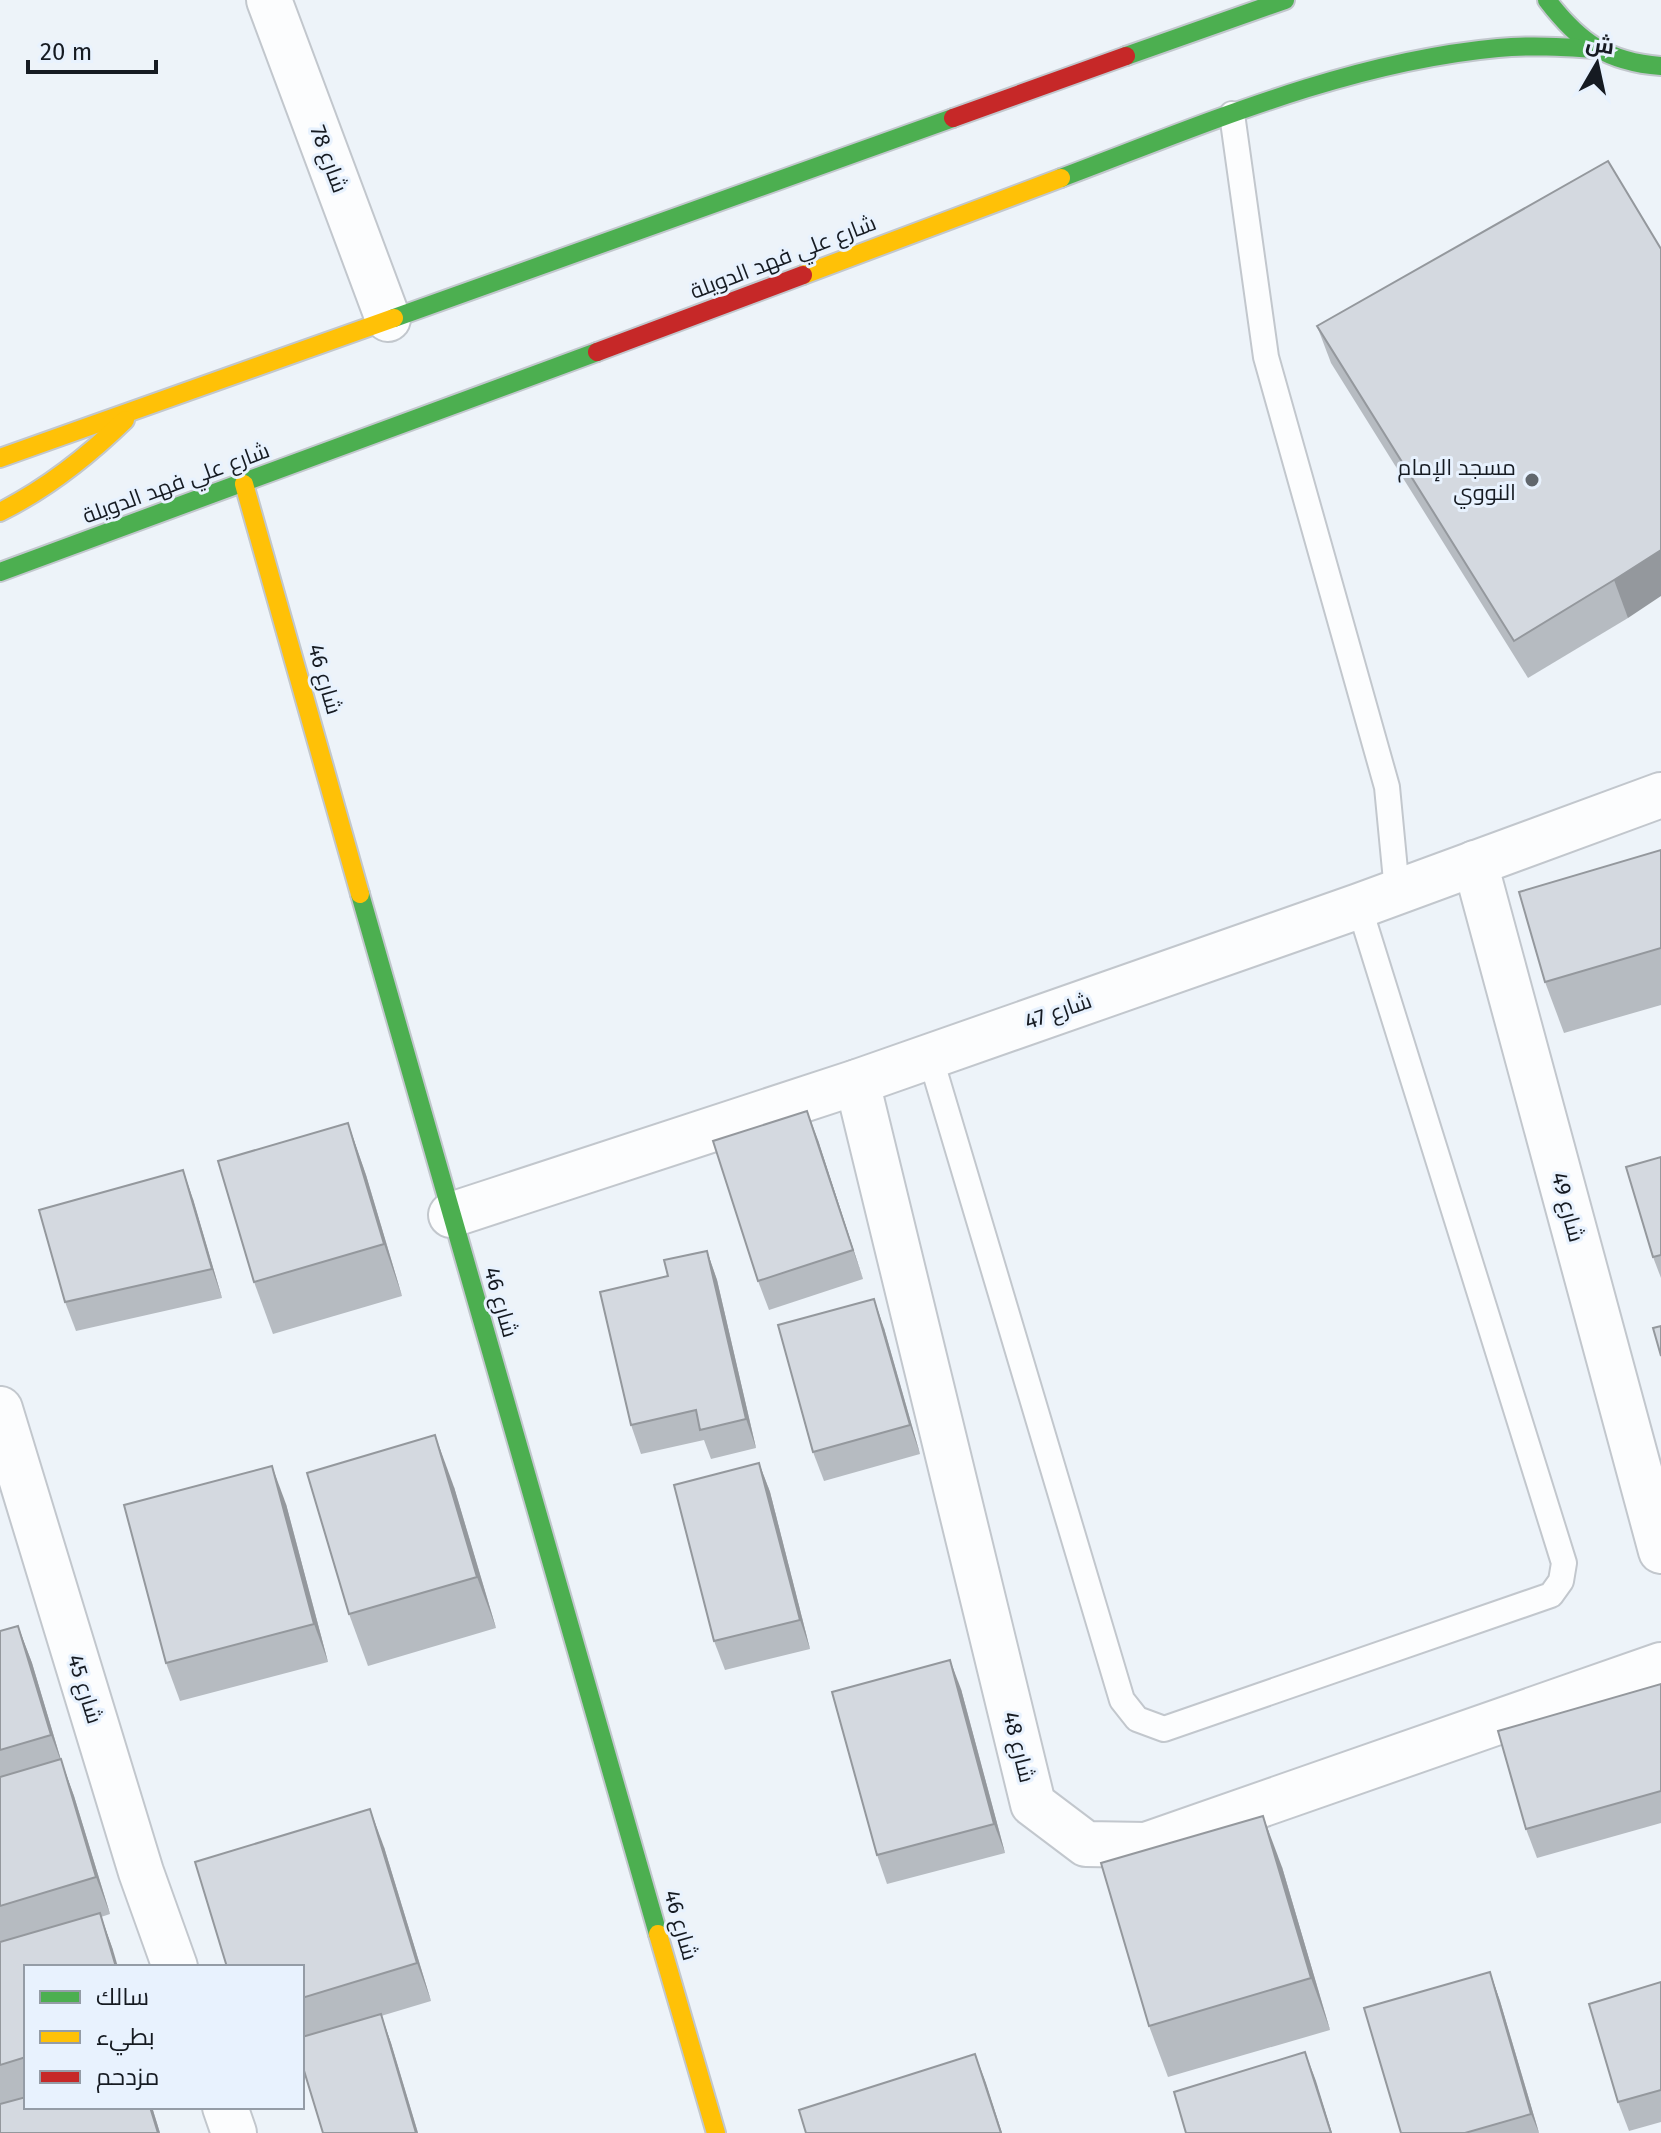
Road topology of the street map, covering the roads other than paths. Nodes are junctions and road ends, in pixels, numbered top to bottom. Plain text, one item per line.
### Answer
1 (269, 0) edge
2 (1285, 0) edge
3 (1547, 0) edge
4 (1606, 54) junction
5 (1661, 66) edge
6 (1661, 74) edge
7 (1232, 114) junction
8 (388, 319) junction
9 (138, 407) junction
10 (0, 458) edge
11 (244, 484) junction
12 (0, 512) edge
13 (0, 572) edge
14 (1661, 795) edge
15 (1475, 863) junction
16 (1378, 898) junction
17 (930, 1056) junction
18 (857, 1082) junction
19 (451, 1215) junction
20 (0, 1409) edge
21 (1661, 1551) edge
22 (1661, 1665) edge
23 (174, 1965) edge
24 (226, 2109) edge
25 (234, 2133) edge
26 (716, 2133) edge

1 - 8 street, شارع 78
2 - 8 main road
3 - 4 main road
4 - 5 main road, شارع علي فهد الدويلة
4 - 6 street
4 - 7 main road, شارع علي فهد الدويلة
7 - 11 main road, شارع علي فهد الدويلة
7 - 16 lane
8 - 9 main road
9 - 10 main road
9 - 12 main road
11 - 13 main road, شارع علي فهد الدويلة
11 - 19 main road, شارع 46
14 - 15 street, شارع 47
15 - 16 street, شارع 47
15 - 21 street, شارع 49
16 - 17 street, شارع 47
16 - 17 lane
17 - 18 street, شارع 47
18 - 19 street, شارع 47
18 - 22 street, شارع 48
19 - 26 main road, شارع 46
20 - 23 street, شارع 45
24 - 25 street

